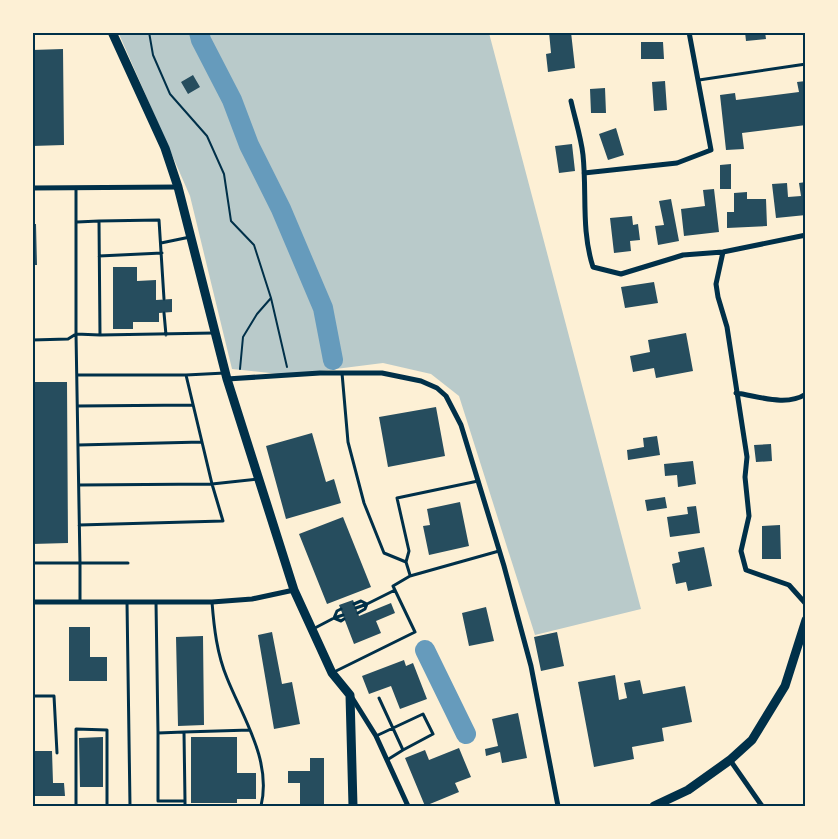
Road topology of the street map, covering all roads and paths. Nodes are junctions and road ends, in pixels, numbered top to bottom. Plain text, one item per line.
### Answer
1 (112, 32) edge
2 (149, 32) edge
3 (689, 32) edge
4 (806, 64) edge
5 (699, 80) junction
6 (571, 101) dead end
7 (584, 173) junction
8 (178, 187) junction
9 (32, 188) edge
10 (76, 188) junction
11 (99, 221) junction
12 (77, 222) junction
13 (190, 236) junction
14 (806, 236) edge
15 (161, 243) junction
16 (723, 252) junction
17 (162, 253) junction
18 (100, 256) junction
19 (271, 298) junction
20 (164, 299) dead end
21 (164, 313) dead end
22 (214, 333) junction
23 (76, 334) junction
24 (100, 334) junction
25 (166, 334) junction
26 (32, 340) edge
27 (342, 373) junction
28 (77, 375) junction
29 (186, 375) junction
30 (288, 375) junction
31 (226, 376) junction
32 (239, 378) junction
33 (736, 392) junction
34 (806, 394) edge
35 (193, 405) junction
36 (78, 406) junction
37 (202, 442) junction
38 (78, 445) junction
39 (258, 479) junction
40 (478, 481) junction
41 (212, 484) junction
42 (79, 485) junction
43 (79, 525) junction
44 (500, 551) junction
45 (406, 562) junction
46 (32, 563) edge
47 (80, 563) junction
48 (128, 563) dead end
49 (410, 576) junction
50 (294, 590) junction
51 (395, 590) junction
52 (32, 602) edge
53 (80, 602) junction
54 (127, 602) junction
55 (156, 602) junction
56 (212, 602) junction
57 (354, 604) dead end
58 (367, 604) junction
59 (806, 604) edge
60 (340, 610) dead end
61 (357, 610) dead end
62 (342, 614) dead end
63 (334, 618) junction
64 (344, 619) dead end
65 (806, 620) edge
66 (312, 629) junction
67 (332, 673) junction
68 (350, 695) junction
69 (32, 696) edge
70 (379, 698) dead end
71 (392, 728) junction
72 (250, 730) junction
73 (158, 732) junction
74 (184, 732) junction
75 (376, 736) junction
76 (403, 750) junction
77 (56, 753) dead end
78 (387, 760) junction
79 (730, 760) junction
80 (185, 800) junction
81 (76, 806) edge
82 (107, 806) edge
83 (130, 806) edge
84 (185, 806) edge
85 (261, 806) edge
86 (353, 806) edge
87 (408, 806) edge
88 (558, 806) edge
89 (654, 806) edge
90 (762, 806) edge

1 - 8 main road
2 - 19 path
3 - 5 street
4 - 5 lane
5 - 7 street
6 - 7 street
7 - 16 street
8 - 10 street
8 - 13 main road
9 - 10 street
10 - 12 lane
11 - 12 lane
11 - 15 lane
11 - 18 lane
12 - 23 lane
13 - 15 lane
13 - 22 main road
14 - 16 street
15 - 17 lane
16 - 33 street
17 - 18 lane
17 - 20 lane
18 - 24 lane
19 - 30 path
19 - 32 path
21 - 25 lane
22 - 25 lane
22 - 31 main road
23 - 24 lane
23 - 26 lane
23 - 28 lane
24 - 25 lane
27 - 30 street
27 - 40 street
27 - 45 lane
28 - 29 lane
28 - 36 lane
29 - 31 lane
29 - 35 lane
30 - 32 street
31 - 32 street
31 - 39 main road
33 - 34 street
33 - 59 street
35 - 36 lane
35 - 37 lane
36 - 38 lane
37 - 38 lane
37 - 41 lane
38 - 42 lane
39 - 41 lane
39 - 50 main road
40 - 44 street
40 - 45 lane
41 - 42 lane
41 - 43 lane
42 - 43 lane
43 - 47 lane
44 - 49 lane
44 - 88 street
45 - 49 lane
46 - 47 lane
47 - 48 lane
47 - 53 lane
49 - 51 lane
50 - 56 street
50 - 66 main road
51 - 58 lane
51 - 67 lane
52 - 53 street
53 - 54 street
54 - 55 street
54 - 83 lane
55 - 56 street
55 - 73 lane
56 - 72 lane
57 - 58 lane
58 - 61 lane
60 - 63 lane
62 - 63 lane
63 - 64 lane
63 - 66 lane
65 - 79 main road
66 - 67 main road
67 - 68 main road
68 - 75 street
68 - 86 main road
69 - 77 lane
70 - 71 lane
71 - 75 lane
71 - 76 lane
71 - 76 lane
72 - 74 lane
72 - 85 lane
73 - 74 lane
73 - 80 lane
74 - 80 lane
75 - 78 street
76 - 78 lane
78 - 87 street
79 - 89 main road
79 - 90 street
80 - 84 lane
81 - 82 lane

